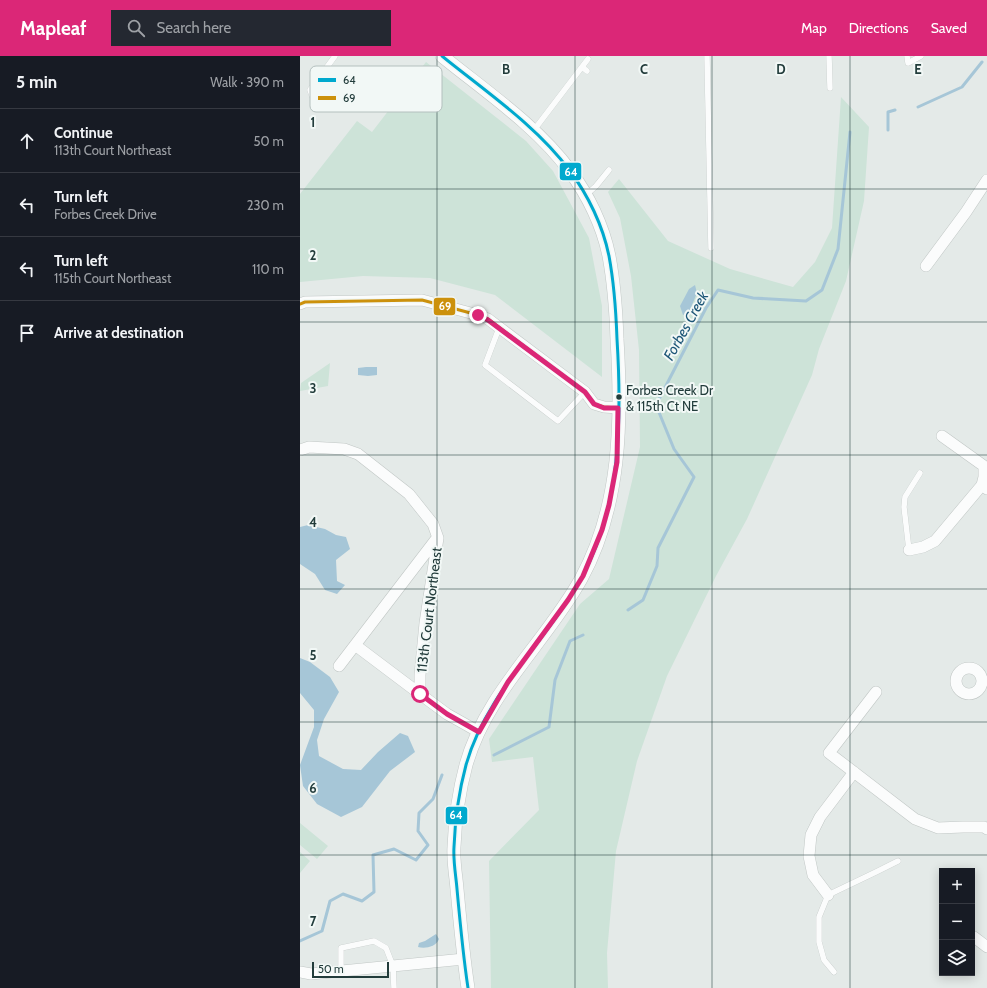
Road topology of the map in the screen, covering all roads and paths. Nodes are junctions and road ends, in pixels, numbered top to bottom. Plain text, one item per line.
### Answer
1 (335, 56) edge
2 (442, 56) edge
3 (707, 56) edge
4 (829, 56) edge
5 (907, 56) edge
6 (921, 56) edge
7 (588, 59) dead end
8 (328, 66) edge
9 (830, 88) dead end
10 (533, 130) junction
11 (609, 170) dead end
12 (987, 180) edge
13 (587, 196) junction
14 (710, 248) dead end
15 (926, 266) dead end
16 (300, 304) edge
17 (499, 328) junction
18 (585, 392) junction
19 (618, 408) junction
20 (942, 436) dead end
21 (300, 450) edge
22 (985, 464) edge
23 (920, 473) dead end
24 (984, 487) edge
25 (438, 538) junction
26 (909, 550) joint
27 (355, 645) junction
28 (339, 666) dead end
29 (876, 692) dead end
30 (420, 694) junction
31 (479, 732) junction
32 (854, 772) junction
33 (987, 829) edge
34 (898, 861) dead end
35 (828, 895) junction
36 (975, 938) edge
37 (987, 947) edge
38 (464, 959) junction
39 (393, 966) junction
40 (341, 971) junction
41 (300, 972) edge
42 (834, 972) dead end
43 (394, 988) edge
44 (468, 988) edge

1 - 8 lane
2 - 10 street
3 - 14 lane
4 - 9 lane
5 - 6 lane
7 - 10 lane
10 - 13 street
11 - 13 lane
12 - 15 street
13 - 19 street
16 - 17 street
17 - 18 street
17 - 18 lane
18 - 19 street
19 - 31 street
20 - 22 street
21 - 25 street, 113th Court Northeast
22 - 24 street
23 - 26 lane
24 - 26 street
25 - 27 street
25 - 30 street, 113th Court Northeast
27 - 28 street
27 - 30 street
29 - 32 street
30 - 31 street, 113th Court Northeast
31 - 38 street
32 - 33 street
32 - 35 street
34 - 35 lane
35 - 42 lane
36 - 37 street
38 - 39 street
38 - 44 street
39 - 40 street
39 - 40 lane
39 - 43 lane
40 - 41 street

